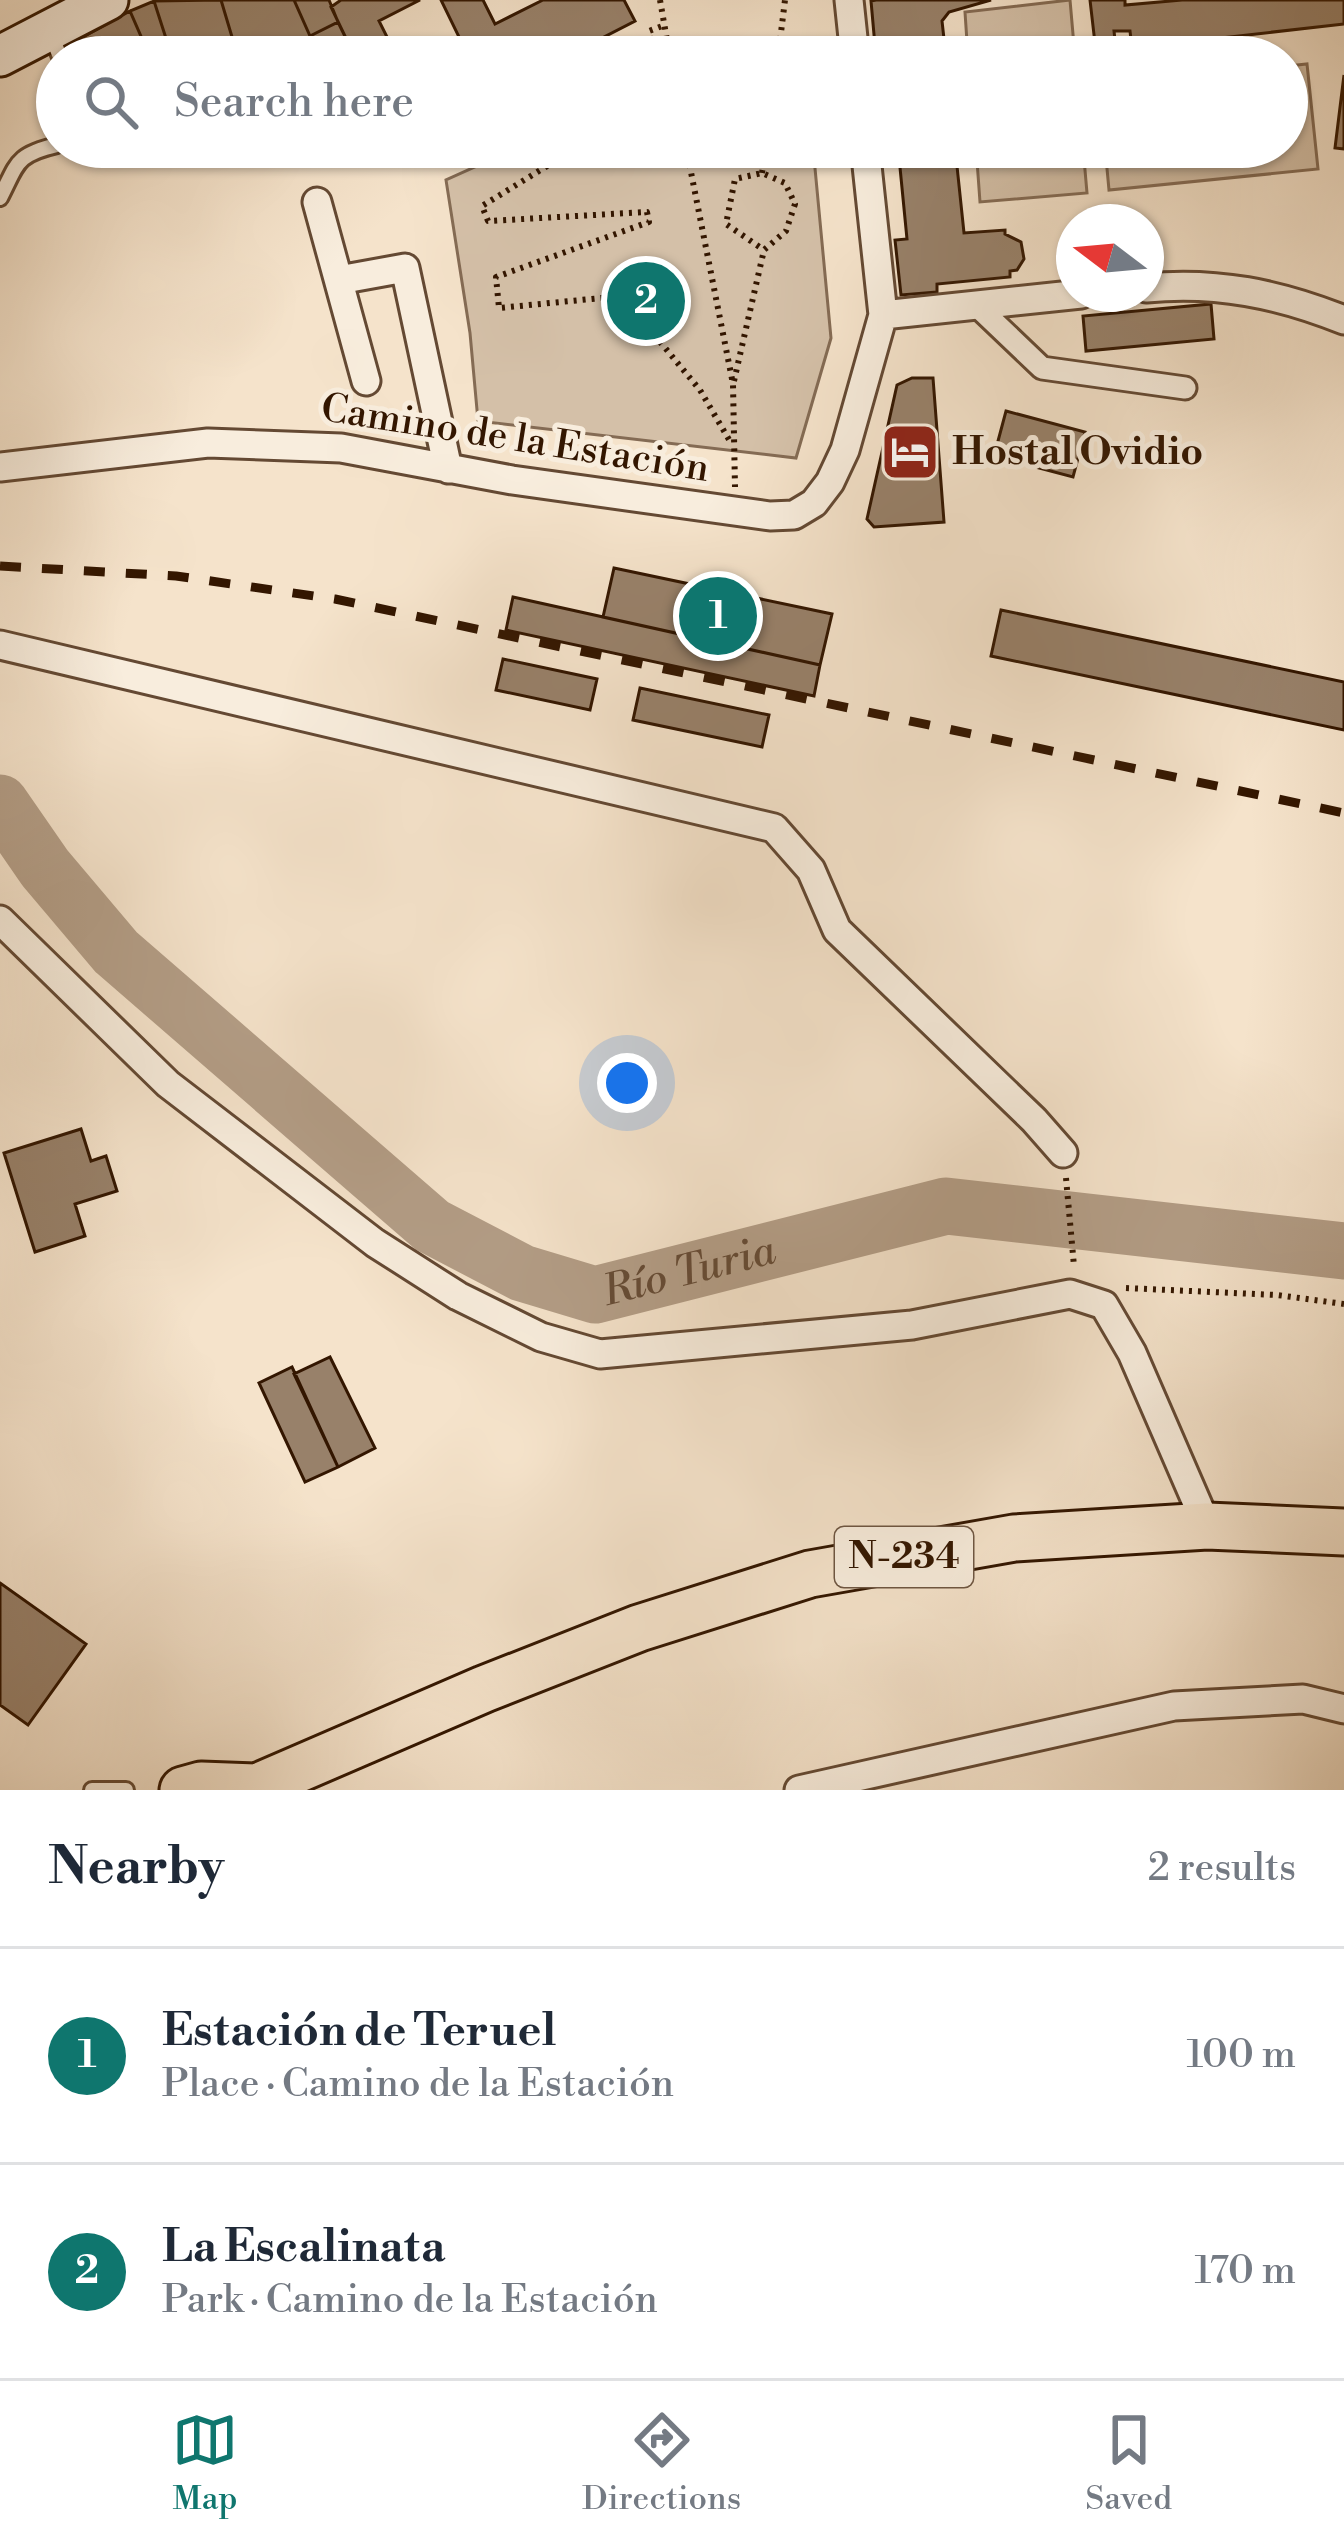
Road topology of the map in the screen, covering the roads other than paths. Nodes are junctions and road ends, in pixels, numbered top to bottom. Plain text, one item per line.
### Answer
1 (107, 0) edge
2 (849, 0) edge
3 (63, 36) edge
4 (853, 36) edge
5 (36, 47) edge
6 (0, 56) edge
7 (36, 150) edge
8 (868, 168) edge
9 (0, 198) edge
10 (317, 202) dead end
11 (339, 280) junction
12 (1164, 286) edge
13 (1056, 297) edge
14 (977, 306) junction
15 (883, 315) junction
16 (1344, 320) edge
17 (366, 381) dead end
18 (1185, 388) dead end
19 (0, 467) edge
20 (448, 469) junction
21 (0, 645) edge
22 (0, 920) edge
23 (1063, 1153) dead end
24 (1207, 1526) junction
25 (1344, 1532) edge
26 (1344, 1708) edge
27 (268, 1789) edge
28 (92, 1790) edge
29 (126, 1790) edge
30 (183, 1790) edge
31 (799, 1790) edge

1 - 3 main road
2 - 4 street
5 - 6 main road
7 - 9 lane
8 - 15 street
10 - 11 street
11 - 17 street
11 - 20 street
12 - 16 street
13 - 14 street
14 - 15 street
14 - 18 street
15 - 20 street, Camino de la Estación
19 - 20 street, Camino de la Estación
21 - 23 street
22 - 24 street
24 - 25 highway, N-234
24 - 27 highway, N-234
26 - 31 street
27 - 30 highway
28 - 29 lane

